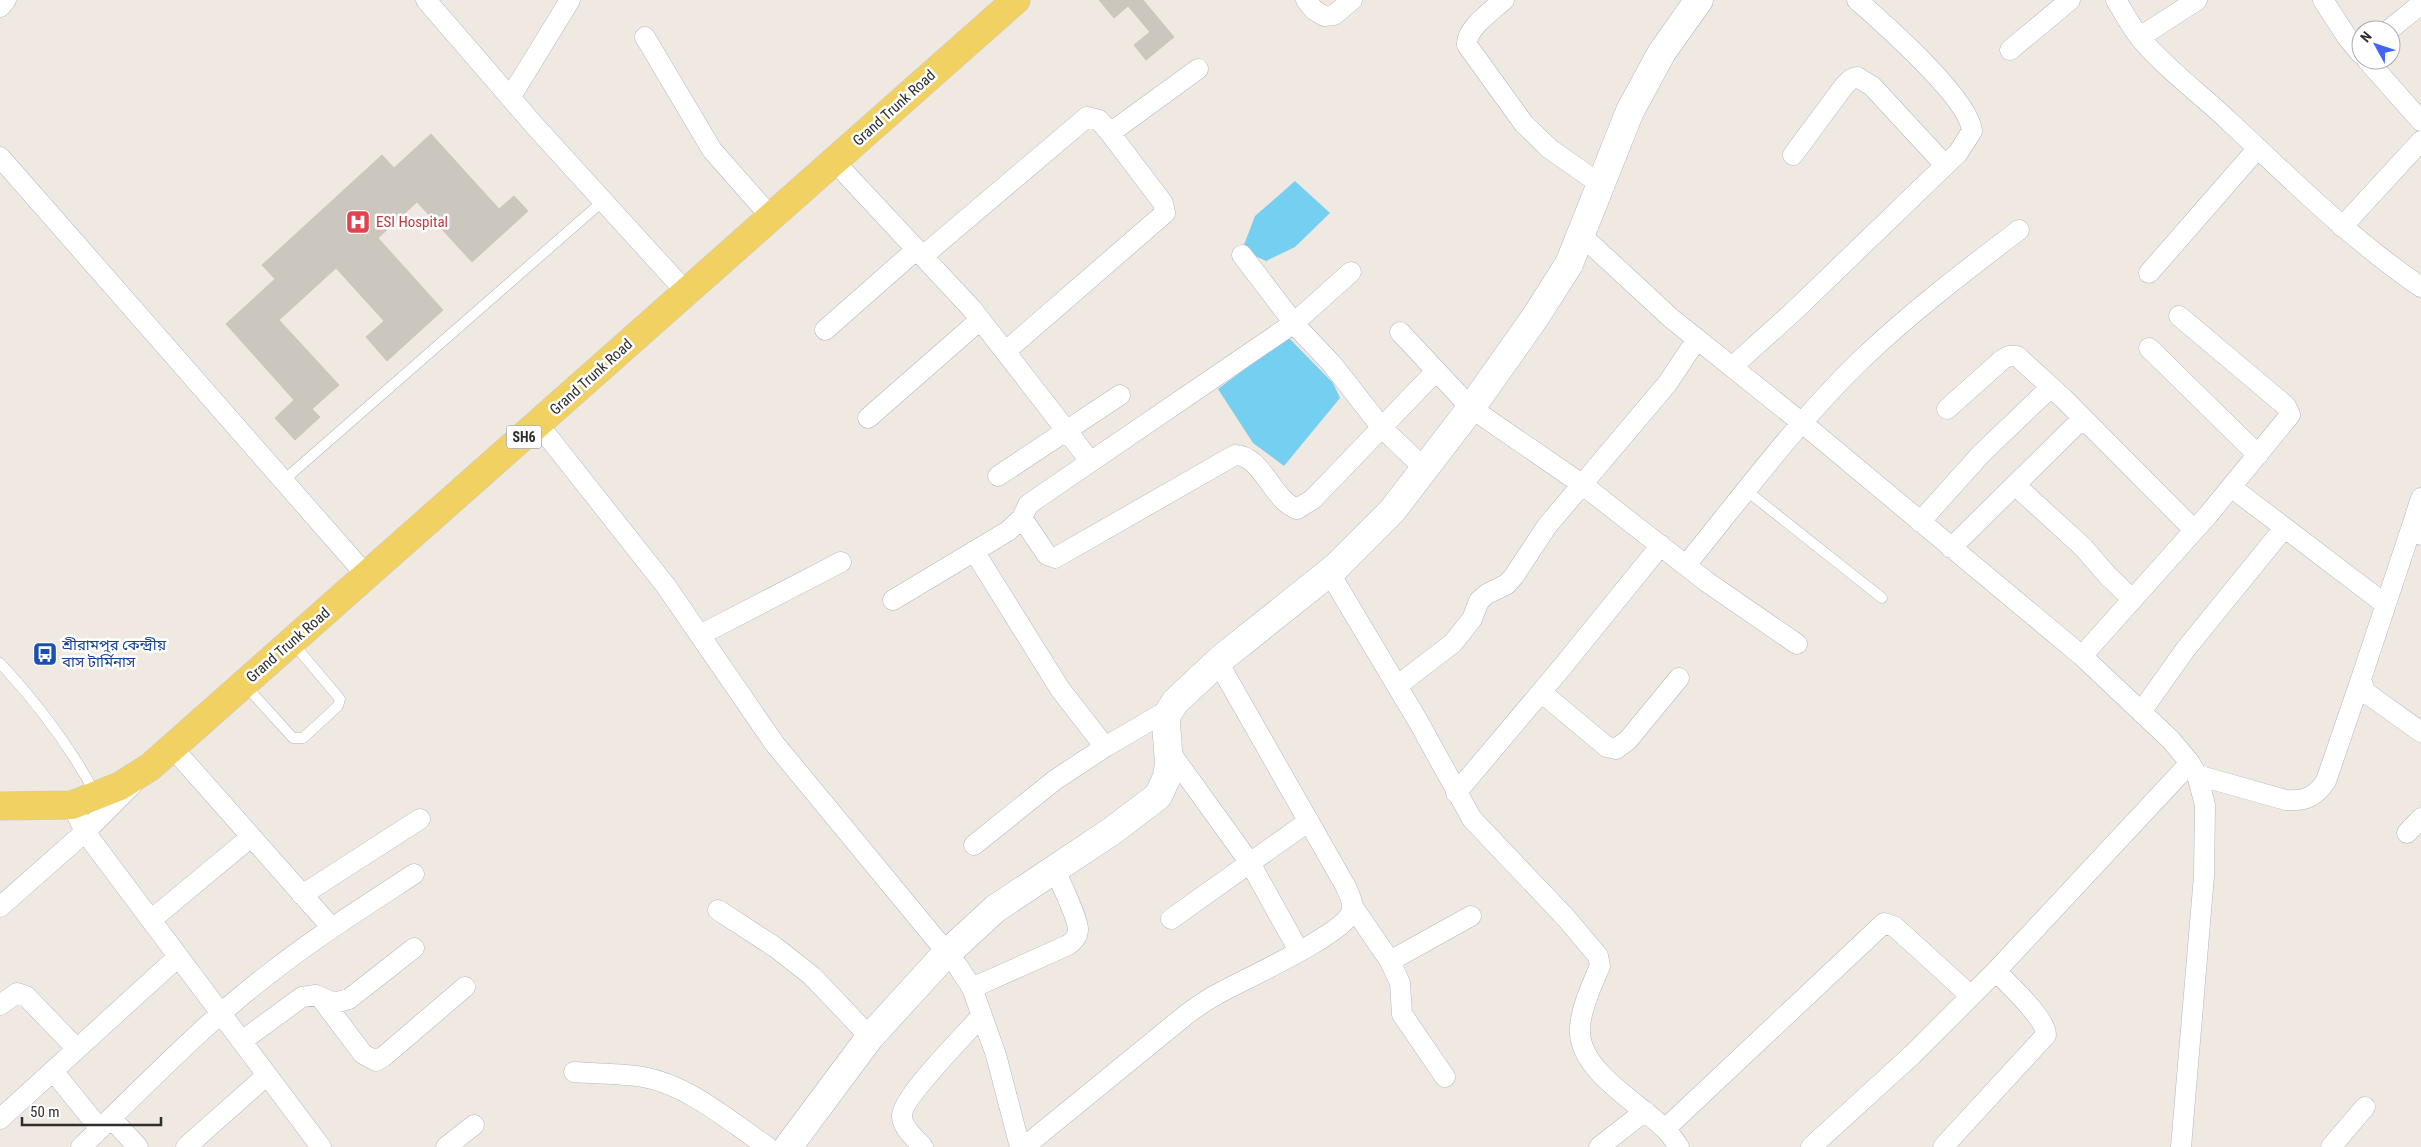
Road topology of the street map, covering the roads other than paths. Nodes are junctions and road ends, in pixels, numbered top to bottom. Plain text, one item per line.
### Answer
1 (6, 0) edge
2 (426, 0) edge
3 (570, 0) edge
4 (1016, 0) edge
5 (1306, 0) edge
6 (1352, 0) edge
7 (1504, 0) edge
8 (1699, 0) edge
9 (1857, 0) edge
10 (2070, 0) edge
11 (2116, 0) edge
12 (2197, 0) edge
13 (2323, 0) edge
14 (0, 6) edge
15 (2410, 6) edge
16 (2398, 20) edge
17 (645, 37) dead end
18 (2140, 38) junction
19 (2351, 42) edge
20 (2010, 50) dead end
21 (1198, 69) dead end
22 (2375, 70) edge
23 (510, 98) junction
24 (2421, 121) edge
25 (1110, 133) junction
26 (2421, 141) edge
27 (2258, 148) junction
28 (1793, 155) dead end
29 (0, 157) edge
30 (834, 161) junction
31 (1945, 165) junction
32 (1600, 184) junction
33 (603, 201) junction
34 (771, 217) junction
35 (2342, 227) junction
36 (2019, 230) dead end
37 (1580, 234) junction
38 (920, 252) junction
39 (1242, 255) dead end
40 (1350, 272) dead end
41 (2148, 273) dead end
42 (2421, 287) edge
43 (686, 292) junction
44 (2179, 316) dead end
45 (980, 320) junction
46 (1294, 323) junction
47 (825, 330) dead end
48 (1400, 332) dead end
49 (1697, 339) junction
50 (2149, 348) dead end
51 (1006, 351) junction
52 (1732, 367) junction
53 (1436, 371) junction
54 (2052, 386) junction
55 (1120, 395) dead end
56 (1471, 408) junction
57 (1947, 409) dead end
58 (868, 418) dead end
59 (2083, 418) junction
60 (1802, 423) junction
61 (538, 424) junction
62 (1382, 428) junction
63 (1066, 430) junction
64 (2258, 455) junction
65 (1090, 461) junction
66 (1425, 469) junction
67 (998, 476) dead end
68 (284, 480) junction
69 (1583, 485) junction
70 (2015, 485) junction
71 (2231, 487) junction
72 (1747, 491) junction
73 (2421, 498) edge
74 (1022, 518) junction
75 (1920, 522) junction
76 (2284, 528) junction
77 (2194, 530) junction
78 (2416, 532) edge
79 (1661, 545) junction
80 (1951, 548) junction
81 (974, 551) junction
82 (840, 562) dead end
83 (1686, 565) junction
84 (1330, 572) junction
85 (366, 575) junction
86 (1882, 598) dead end
87 (2132, 599) junction
88 (893, 600) dead end
89 (2386, 604) junction
90 (700, 635) junction
91 (292, 641) junction
92 (1797, 644) dead end
93 (2082, 656) junction
94 (1218, 662) junction
95 (0, 664) edge
96 (1679, 678) dead end
97 (2361, 679) junction
98 (244, 683) junction
99 (1397, 686) junction
100 (1541, 692) junction
101 (1170, 709) junction
102 (2141, 712) junction
103 (2421, 732) edge
104 (172, 747) junction
105 (1105, 747) junction
106 (1168, 748) junction
107 (150, 767) junction
108 (2194, 769) junction
109 (1456, 793) junction
110 (84, 800) junction
111 (0, 806) edge
112 (2421, 818) edge
113 (420, 819) dead end
114 (1309, 821) junction
115 (85, 832) junction
116 (2407, 834) dead end
117 (251, 837) junction
118 (974, 845) dead end
119 (1250, 863) junction
120 (1054, 868) junction
121 (414, 874) dead end
122 (302, 895) junction
123 (0, 907) edge
124 (1353, 907) junction
125 (718, 910) dead end
126 (1470, 916) dead end
127 (1171, 919) dead end
128 (150, 920) junction
129 (332, 928) junction
130 (414, 948) dead end
131 (1299, 951) junction
132 (949, 953) junction
133 (178, 958) junction
134 (1390, 961) junction
135 (1996, 971) junction
136 (465, 988) dead end
137 (972, 988) junction
138 (1971, 996) junction
139 (320, 997) junction
140 (0, 1005) edge
141 (222, 1013) junction
142 (982, 1015) junction
143 (870, 1037) junction
144 (242, 1041) junction
145 (77, 1049) junction
146 (53, 1071) junction
147 (574, 1072) dead end
148 (266, 1076) junction
149 (1445, 1077) dead end
150 (2365, 1107) dead end
151 (1645, 1111) junction
152 (0, 1119) edge
153 (106, 1123) junction
154 (474, 1124) dead end
155 (1666, 1129) junction
156 (81, 1147) edge
157 (138, 1147) edge
158 (186, 1147) edge
159 (321, 1147) edge
160 (446, 1147) edge
161 (768, 1147) edge
162 (788, 1147) edge
163 (923, 1147) edge
164 (1020, 1147) edge
165 (1024, 1147) edge
166 (1599, 1147) edge
167 (1679, 1147) edge
168 (1811, 1147) edge
169 (1943, 1147) edge
170 (2181, 1147) edge
171 (2331, 1147) edge

1 - 14 street
2 - 23 street
3 - 23 street
4 - 30 main road, Grand Trunk Road / SH6
5 - 6 street
7 - 32 street
8 - 32 street
9 - 31 street
10 - 20 street
11 - 18 street
12 - 18 street
13 - 19 street
15 - 16 street
17 - 34 street
18 - 27 street
21 - 25 street
22 - 24 street
23 - 33 street
25 - 38 street
25 - 51 street
26 - 35 street
27 - 35 street
27 - 41 street
28 - 31 street
29 - 68 street
30 - 34 main road, Grand Trunk Road / SH6
30 - 38 street
31 - 52 street
32 - 37 street
33 - 43 street
33 - 68 lane
34 - 43 main road, Grand Trunk Road / SH6
35 - 42 street
36 - 60 street
37 - 49 street
37 - 56 street
38 - 45 street
38 - 47 street
39 - 46 street
40 - 46 street
43 - 61 main road, Grand Trunk Road / SH6
44 - 64 street
45 - 51 street
45 - 58 street
46 - 62 street
46 - 65 street
48 - 53 street
49 - 52 street
49 - 69 street
50 - 64 street
51 - 63 street
52 - 60 street
53 - 56 street
53 - 62 street
54 - 57 street
54 - 59 street
54 - 75 street
55 - 63 street
56 - 66 street
56 - 69 street
59 - 70 street
59 - 77 street
60 - 72 street
60 - 75 street
61 - 85 main road, Grand Trunk Road / SH6
61 - 90 street
62 - 66 street
62 - 74 street
63 - 65 street
63 - 67 street
64 - 71 street
65 - 74 street
66 - 84 street
68 - 85 street
69 - 79 street
69 - 99 street
70 - 80 street
70 - 87 street
71 - 76 street
71 - 77 street
72 - 83 street
72 - 86 lane
73 - 78 street
74 - 81 street
75 - 80 street
76 - 89 street
76 - 102 street
77 - 87 street
78 - 89 street
79 - 83 street
79 - 100 street
80 - 93 street
81 - 88 street
81 - 105 street
82 - 90 street
83 - 92 street
84 - 94 street
84 - 99 street
85 - 91 main road, Grand Trunk Road / SH6
87 - 93 street
89 - 97 street
90 - 132 street
91 - 98 main road, Grand Trunk Road / SH6
91 - 98 lane
93 - 102 street
94 - 101 street
94 - 114 street
95 - 110 lane
96 - 100 street
97 - 103 street
97 - 108 street
98 - 104 main road, Grand Trunk Road / SH6
99 - 109 street
100 - 109 street
101 - 105 street
101 - 106 street
102 - 108 street
104 - 107 main road, Grand Trunk Road / SH6
104 - 117 street
105 - 118 street
106 - 119 street
106 - 120 street
107 - 110 main road, Grand Trunk Road / SH6
107 - 115 street
108 - 135 street
108 - 170 street
109 - 151 street
110 - 111 main road, Grand Trunk Road / SH6
110 - 115 street
112 - 116 street
113 - 122 street
114 - 119 street
114 - 124 street
115 - 123 street
115 - 128 street
117 - 122 street
117 - 128 street
119 - 127 street
119 - 131 street
120 - 132 street
120 - 137 street
121 - 129 street
122 - 129 street
124 - 131 street
124 - 134 street
125 - 143 street
126 - 134 street
128 - 133 street
129 - 141 street
130 - 139 street
131 - 165 street
132 - 137 street
132 - 143 street
133 - 141 street
133 - 145 street
134 - 149 street
135 - 138 street
135 - 169 street
136 - 139 street
137 - 142 street
138 - 155 street
138 - 168 street
139 - 144 street
140 - 145 street
141 - 144 street
141 - 153 street
142 - 163 street
142 - 164 street
143 - 162 street
144 - 148 street
145 - 146 street
146 - 152 street
146 - 153 street
147 - 161 street
148 - 158 street
148 - 159 street
150 - 171 street
151 - 155 street
151 - 166 street
153 - 156 street
153 - 157 street
154 - 160 street
155 - 167 street

